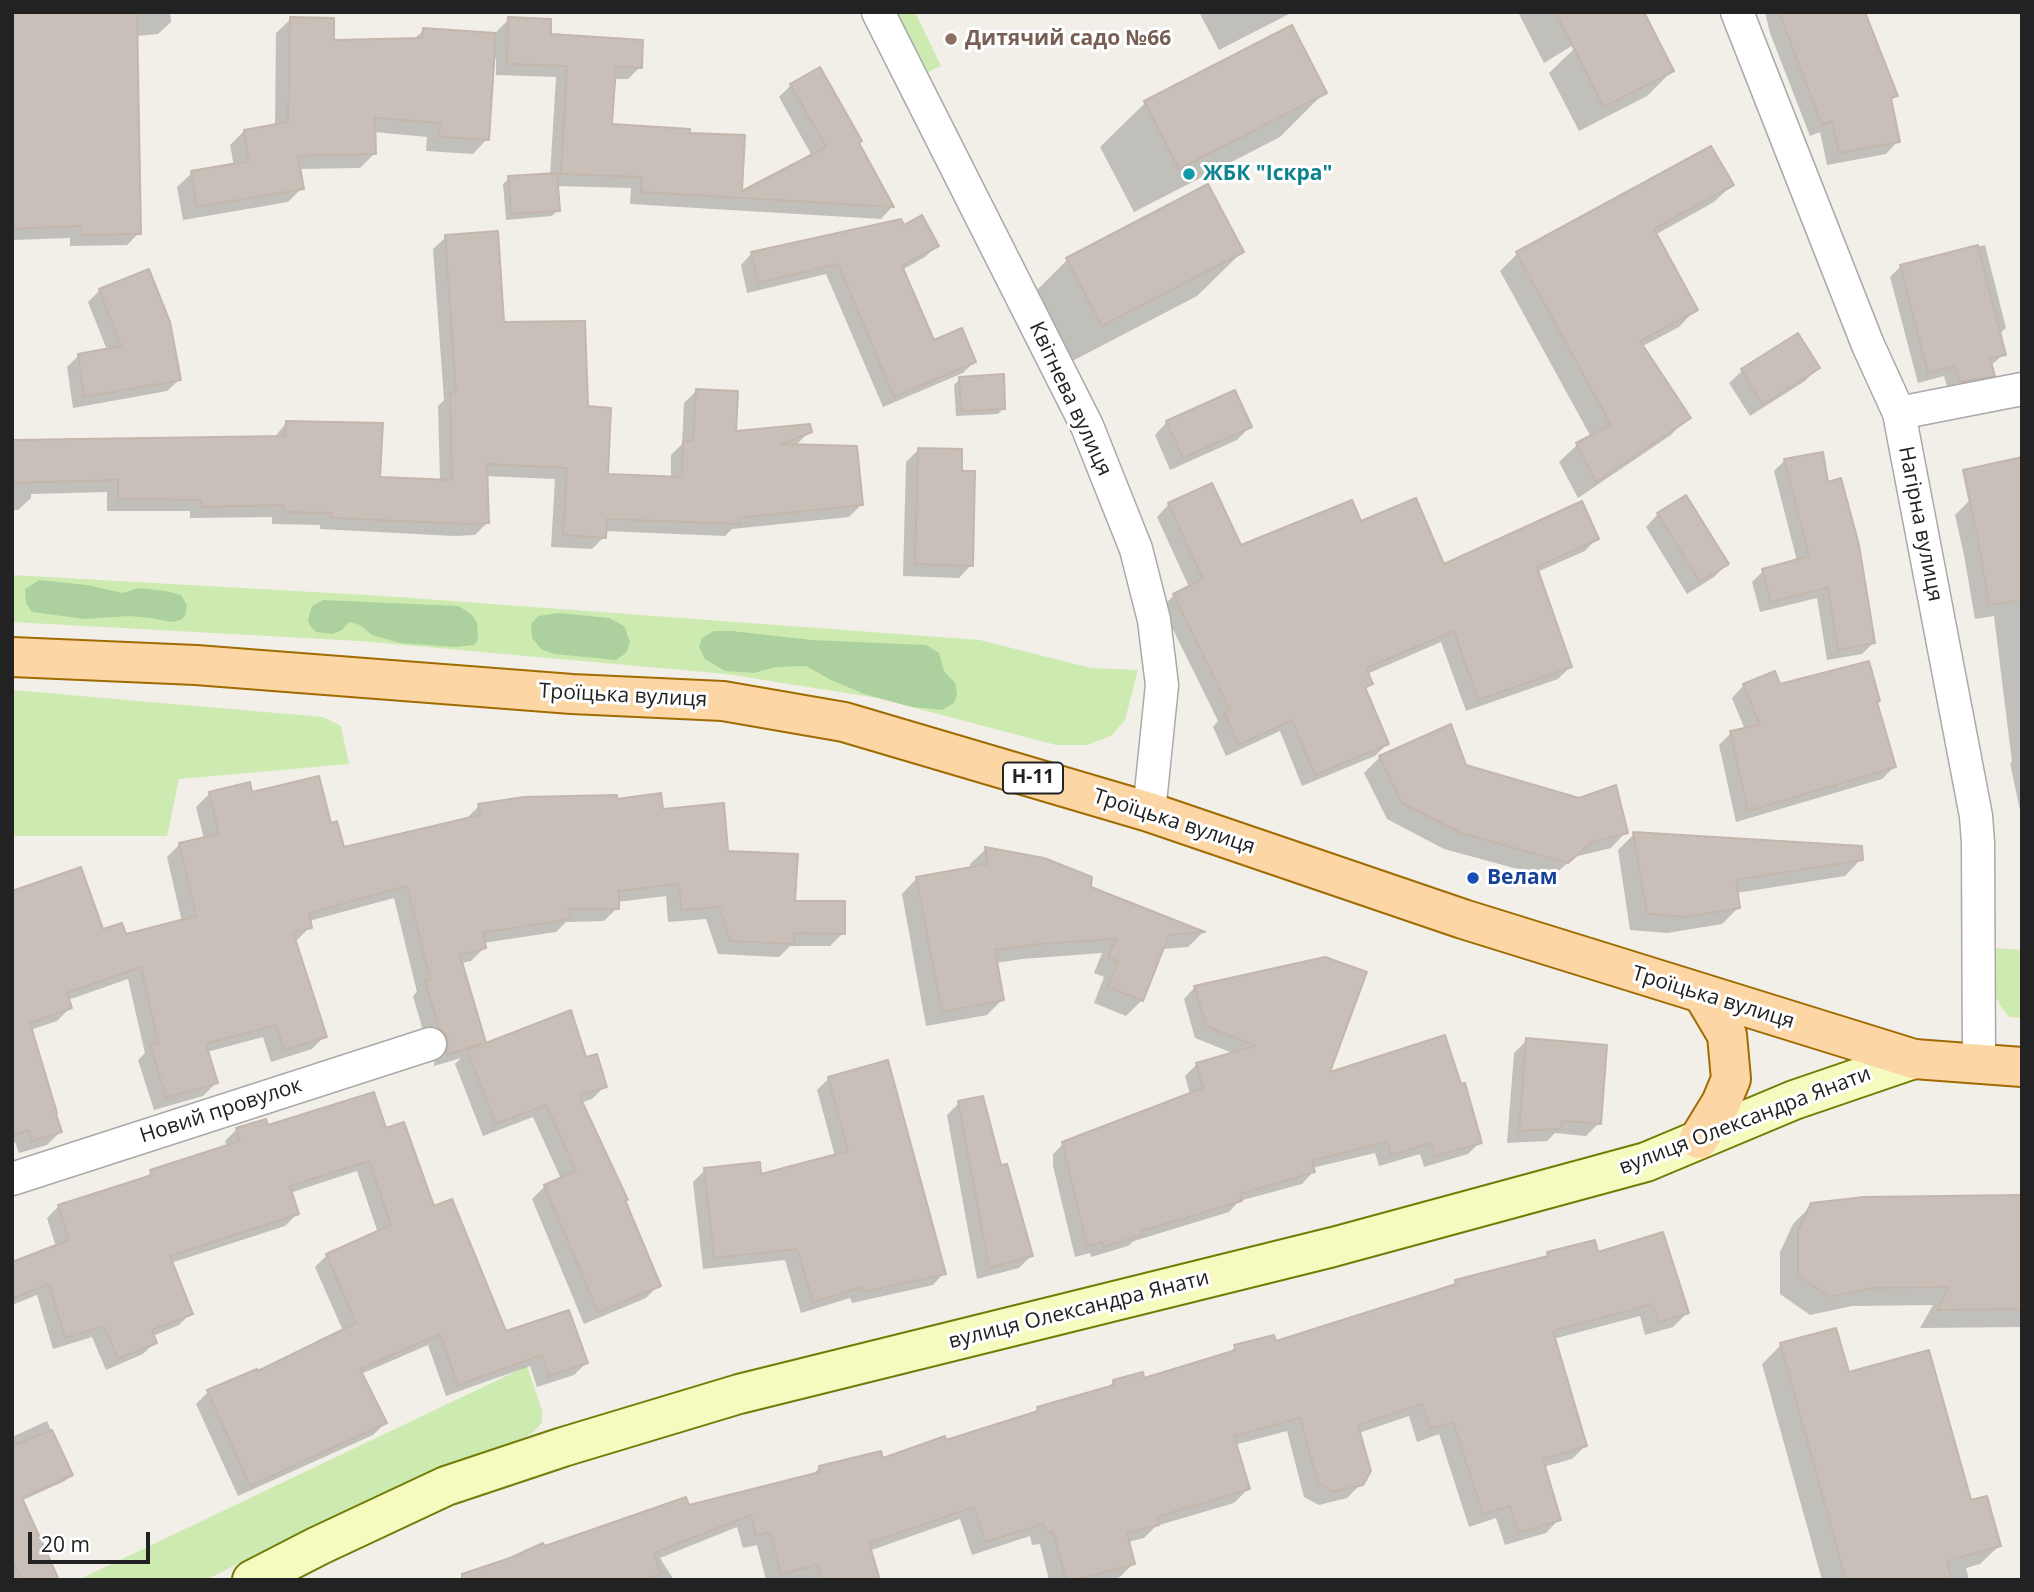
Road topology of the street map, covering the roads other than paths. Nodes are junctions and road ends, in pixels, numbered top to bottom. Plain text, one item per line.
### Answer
1 (878, 12) edge
2 (1737, 12) edge
3 (2022, 389) edge
4 (1899, 413) junction
5 (12, 657) edge
6 (1149, 812) junction
7 (1702, 993) junction
8 (430, 1044) dead end
9 (1914, 1059) junction
10 (1979, 1064) junction
11 (2022, 1067) edge
12 (1699, 1139) junction
13 (12, 1179) edge
14 (252, 1580) edge

1 - 6 street, Квітнева вулиця
2 - 4 street, Нагірна вулиця
3 - 4 street
4 - 10 street, Нагірна вулиця
5 - 6 main road, Троїцька вулиця / Н-11
6 - 7 main road, Троїцька вулиця / Н-11
7 - 9 main road, Троїцька вулиця / Н-11
7 - 12 main road
8 - 13 street, Новий провулок
9 - 10 main road, Троїцька вулиця / Н-11
9 - 12 street, вулиця Олександра Янати
10 - 11 main road, Троїцька вулиця / Н-11
12 - 14 street, вулиця Олександра Янати

